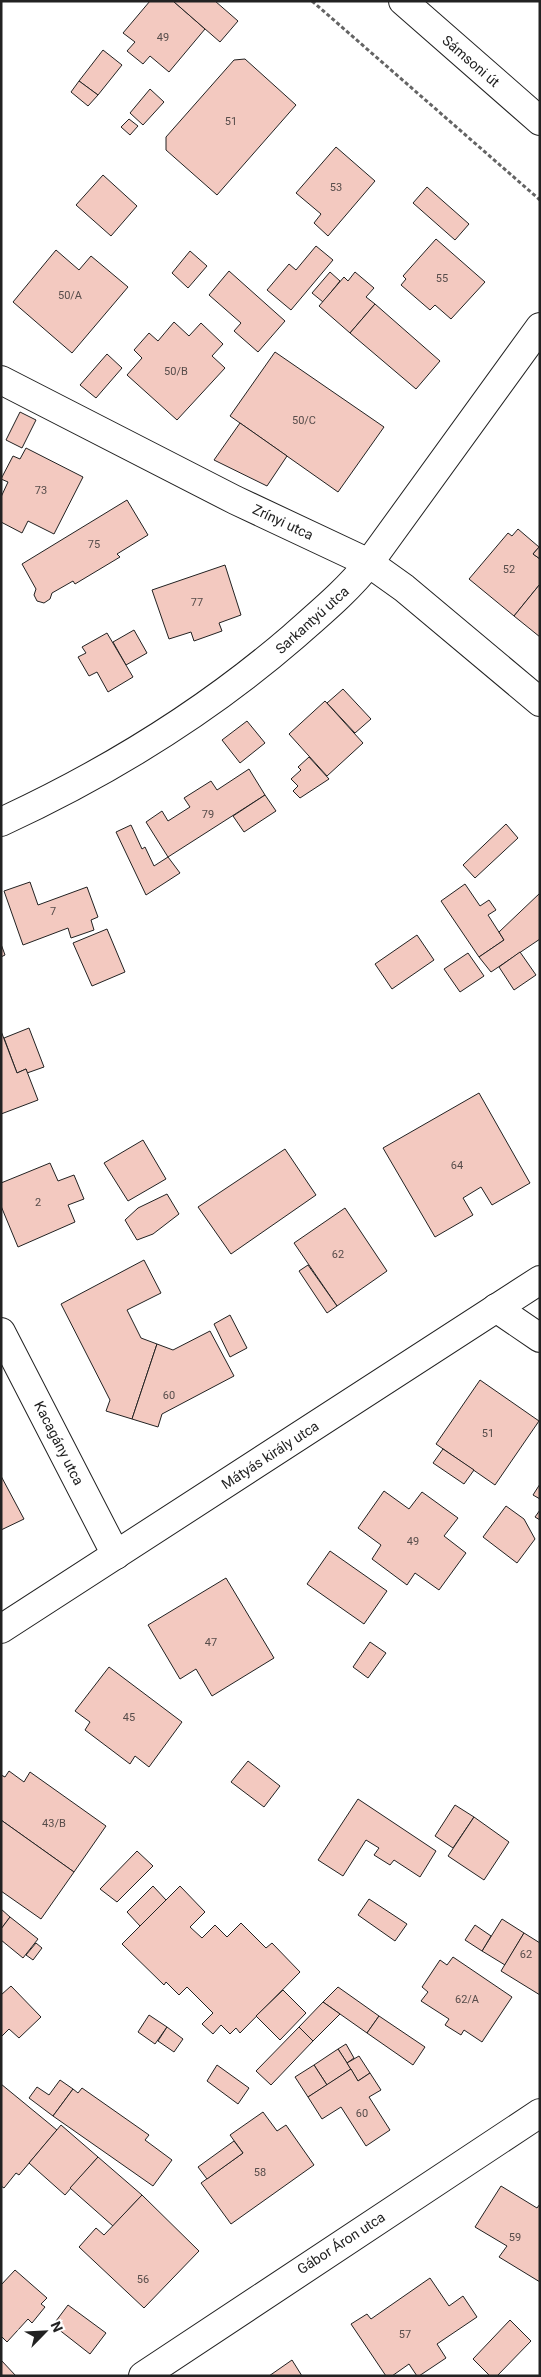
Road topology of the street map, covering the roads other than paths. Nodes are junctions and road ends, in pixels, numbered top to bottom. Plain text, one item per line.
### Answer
1 (403, 1) edge
2 (540, 121) edge
3 (540, 327) edge
4 (1, 380) edge
5 (369, 563) junction
6 (540, 702) edge
7 (1, 822) edge
8 (540, 1280) edge
9 (496, 1308) junction
10 (1, 1332) edge
11 (540, 1338) edge
12 (116, 1555) junction
13 (1, 1630) edge
14 (540, 2112) edge
15 (143, 2376) edge

1 - 2 street, Sámsoni út
3 - 5 street, Sarkantyú utca
4 - 5 street, Zrínyi utca
5 - 6 street, Zrínyi utca
5 - 7 street, Sarkantyú utca
8 - 9 street, Mátyás király utca
9 - 11 street
9 - 12 street, Mátyás király utca
10 - 12 street, Kacagány utca
12 - 13 street, Mátyás király utca
14 - 15 street, Gábor Áron utca

